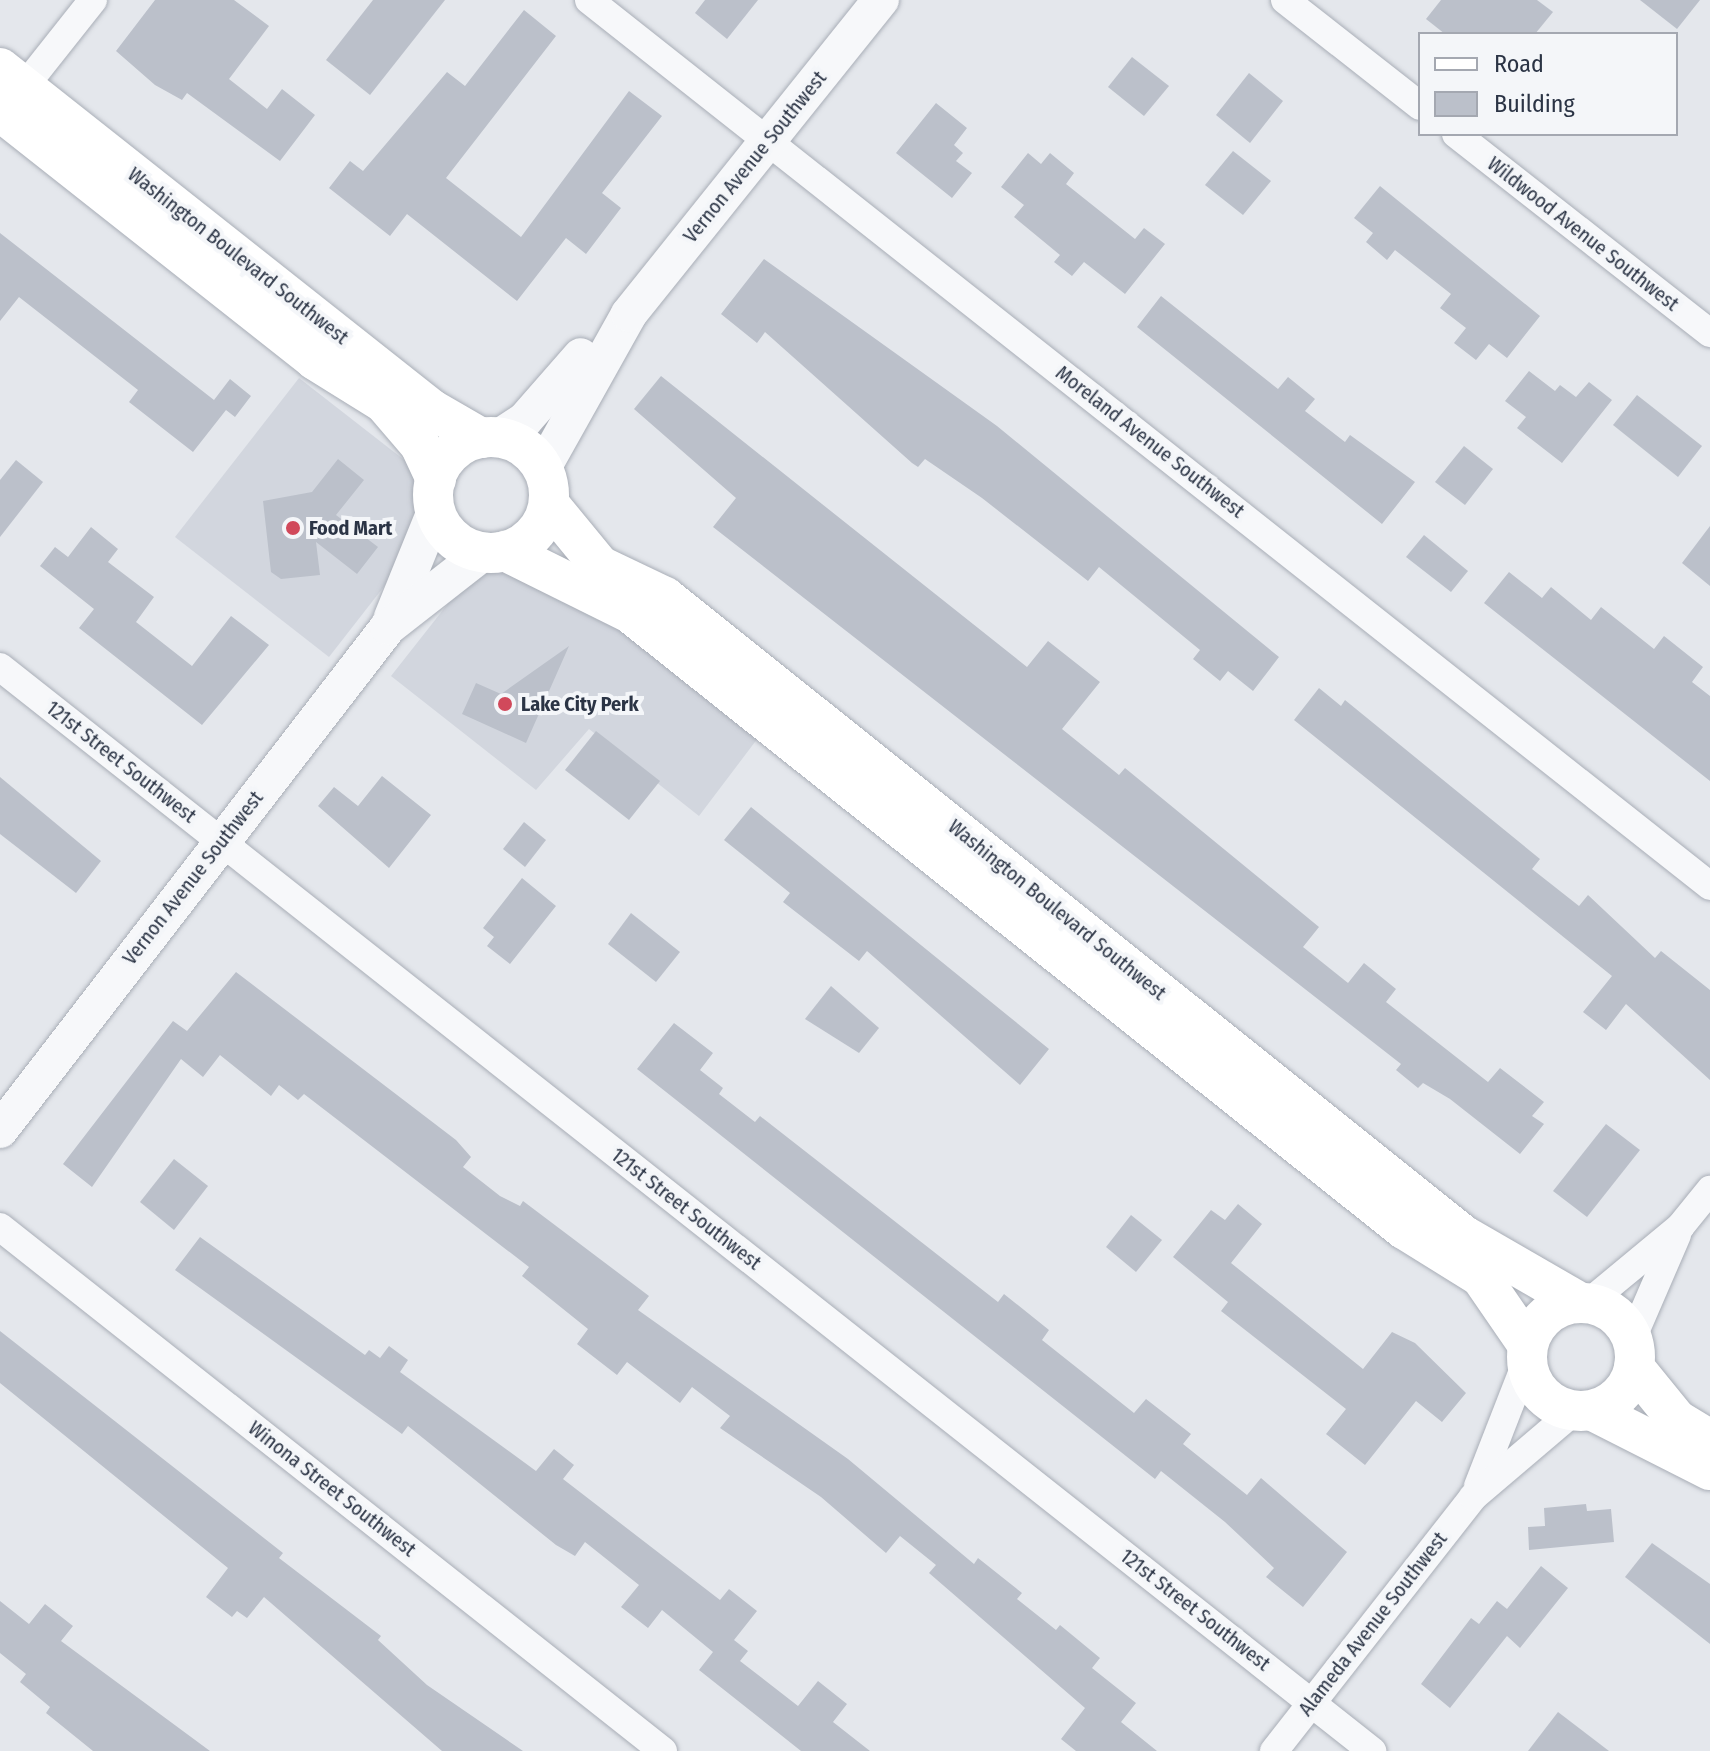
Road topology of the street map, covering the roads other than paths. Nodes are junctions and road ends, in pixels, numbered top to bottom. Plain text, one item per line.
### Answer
1 (93, 0) edge
2 (589, 0) edge
3 (881, 0) edge
4 (1285, 0) edge
5 (8, 88) edge
6 (1418, 104) edge
7 (1459, 136) edge
8 (768, 139) junction
9 (629, 314) junction
10 (1710, 333) edge
11 (490, 438) junction
12 (546, 486) junction
13 (436, 496) junction
14 (494, 551) junction
15 (388, 627) junction
16 (0, 667) edge
17 (221, 841) junction
18 (1710, 886) edge
19 (0, 1130) edge
20 (1710, 1190) edge
21 (0, 1227) edge
22 (1680, 1227) junction
23 (1583, 1303) junction
24 (1527, 1353) junction
25 (1633, 1353) junction
26 (1584, 1411) junction
27 (1710, 1440) edge
28 (1710, 1470) edge
29 (1473, 1497) junction
30 (1312, 1703) junction
31 (663, 1751) edge
32 (1274, 1751) edge
33 (1372, 1751) edge

1 - 5 street
2 - 8 street, Moreland Avenue Southwest
3 - 8 street, Vernon Avenue Southwest
4 - 6 street
5 - 11 main road, Washington Boulevard Southwest
5 - 13 main road, Washington Boulevard Southwest
7 - 10 street, Wildwood Avenue Southwest
8 - 9 street, Vernon Avenue Southwest
8 - 18 street, Moreland Avenue Southwest
9 - 11 street, Vernon Avenue Southwest
9 - 12 street, Vernon Avenue Southwest
11 - 12 main road
11 - 13 main road
12 - 14 main road
12 - 23 main road, Washington Boulevard Southwest
13 - 14 main road
13 - 15 street, Vernon Avenue Southwest
14 - 15 street, Vernon Avenue Southwest
14 - 24 main road, Washington Boulevard Southwest
15 - 17 street, Vernon Avenue Southwest
16 - 17 street, 121st Street Southwest
17 - 19 street, Vernon Avenue Southwest
17 - 30 street, 121st Street Southwest
20 - 22 street
21 - 31 street, Winona Street Southwest
22 - 23 street
22 - 25 street
23 - 24 main road
23 - 25 main road
24 - 26 main road
24 - 29 street, Alameda Avenue Southwest
25 - 26 main road
25 - 27 main road
26 - 28 main road
26 - 29 street, Alameda Avenue Southwest
29 - 30 street, Alameda Avenue Southwest
30 - 32 street, Alameda Avenue Southwest
30 - 33 street, 121st Street Southwest

